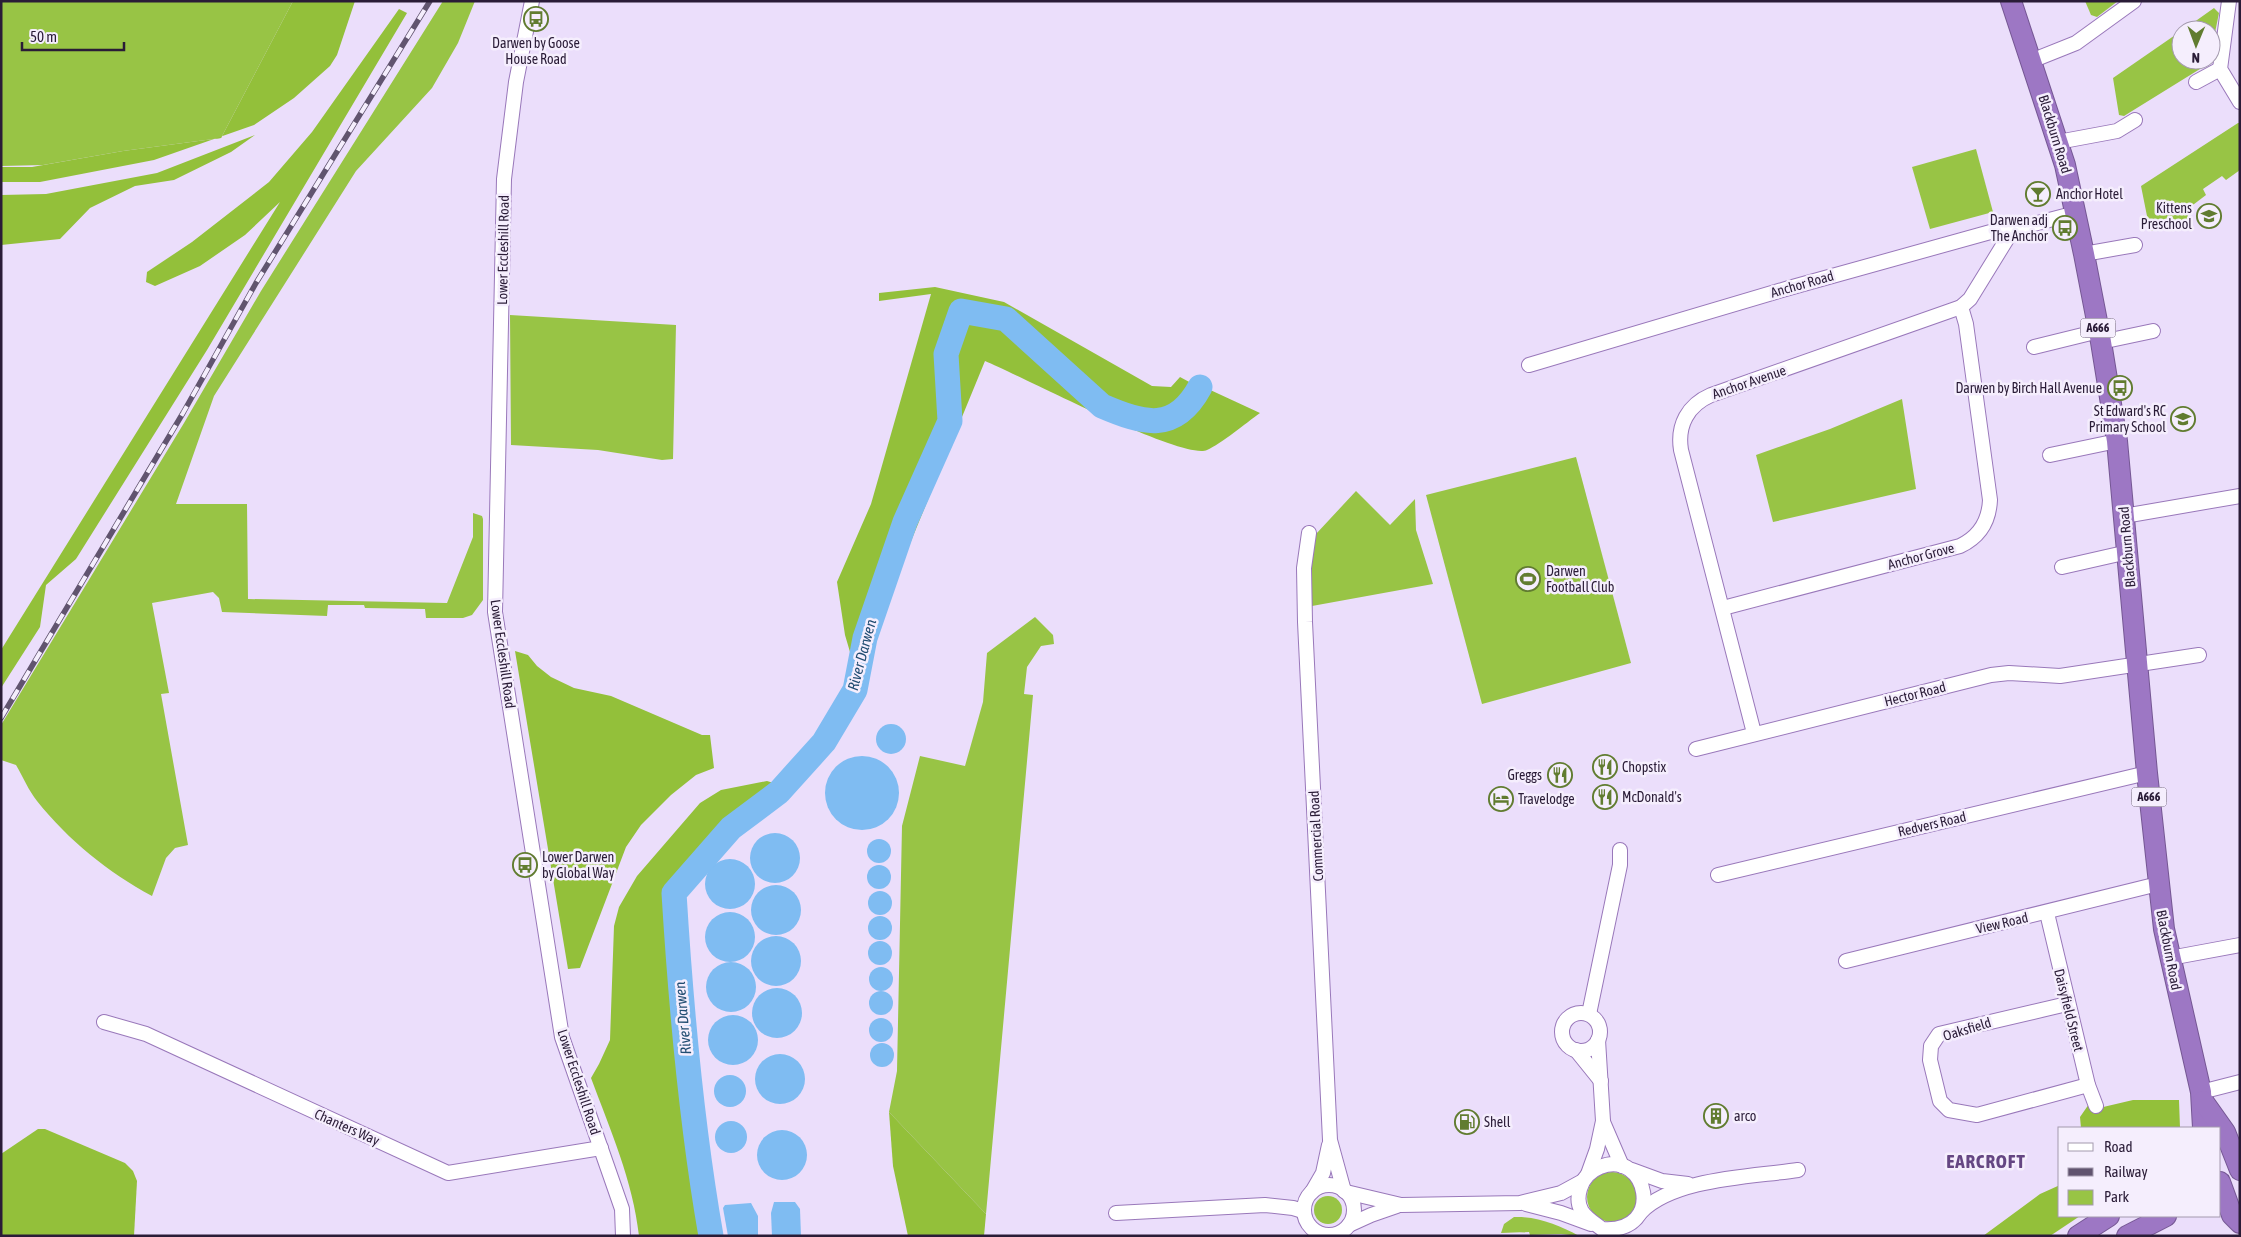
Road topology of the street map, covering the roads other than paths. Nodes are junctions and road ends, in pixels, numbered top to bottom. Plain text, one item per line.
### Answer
1 (532, 1) edge
2 (2011, 1) edge
3 (2134, 1) edge
4 (2229, 1) edge
5 (2032, 60) junction
6 (2221, 61) edge
7 (2218, 70) edge
8 (2221, 70) edge
9 (2196, 82) dead end
10 (2240, 102) edge
11 (2135, 120) dead end
12 (2058, 142) junction
13 (2076, 213) junction
14 (2010, 234) junction
15 (2135, 245) dead end
16 (2084, 254) junction
17 (1961, 306) junction
18 (2153, 332) dead end
19 (2100, 336) junction
20 (2034, 347) dead end
21 (1529, 365) dead end
22 (2117, 441) junction
23 (2050, 455) dead end
24 (2240, 496) edge
25 (2124, 516) junction
26 (1309, 533) dead end
27 (2128, 552) junction
28 (2062, 567) dead end
29 (1723, 608) junction
30 (2200, 655) dead end
31 (2136, 664) junction
32 (1754, 733) junction
33 (1696, 749) dead end
34 (2147, 773) junction
35 (1620, 850) dead end
36 (1718, 874) dead end
37 (2158, 884) junction
38 (2047, 913) junction
39 (2240, 945) edge
40 (2170, 958) junction
41 (1846, 961) dead end
42 (2067, 1004) junction
43 (1589, 1014) junction
44 (104, 1022) dead end
45 (1598, 1040) junction
46 (1576, 1050) junction
47 (1601, 1082) junction
48 (2240, 1082) edge
49 (2088, 1085) junction
50 (2096, 1106) dead end
51 (2202, 1114) edge
52 (1603, 1121) junction
53 (2219, 1127) edge
54 (2221, 1129) edge
55 (1330, 1140) junction
56 (601, 1148) junction
57 (1624, 1167) junction
58 (2232, 1167) edge
59 (1798, 1170) dead end
60 (1585, 1178) junction
61 (1696, 1184) junction
62 (1345, 1191) junction
63 (1310, 1195) junction
64 (1520, 1203) junction
65 (1400, 1205) junction
66 (1304, 1211) junction
67 (1116, 1214) dead end
68 (1638, 1216) junction
69 (2107, 1217) edge
70 (2164, 1217) edge
71 (1345, 1230) edge
72 (1603, 1230) edge
73 (1313, 1231) edge
74 (623, 1236) edge
75 (1630, 1236) edge
76 (2078, 1236) edge
77 (2127, 1236) edge

1 - 56 street, Lower Eccleshill Road
2 - 5 highway, Blackburn Road / A666
3 - 5 street
4 - 6 street
5 - 12 highway, Blackburn Road / A666
7 - 9 street
8 - 10 street
11 - 12 street
12 - 13 highway, Blackburn Road / A666
13 - 14 street, Anchor Road
13 - 16 highway, Blackburn Road / A666
14 - 17 street, Anchor Avenue
14 - 21 street, Anchor Road
15 - 16 street
16 - 19 highway, Blackburn Road / A666
17 - 29 street, Anchor Avenue
17 - 29 street, Anchor Grove
18 - 19 street
19 - 20 street
19 - 22 highway, Blackburn Road / A666
22 - 23 street
22 - 25 highway, Blackburn Road / A666
24 - 25 street
25 - 27 highway, Blackburn Road / A666
26 - 55 street, Commercial Road
27 - 28 street
27 - 31 highway, Blackburn Road / A666
29 - 32 street, Anchor Avenue
30 - 31 street, Hector Road
31 - 32 street, Hector Road
31 - 34 highway, Blackburn Road / A666
32 - 33 street, Hector Road
34 - 36 street, Redvers Road
34 - 37 highway, Blackburn Road / A666
35 - 43 street
37 - 38 street, View Road
37 - 40 highway, Blackburn Road / A666
38 - 41 street, View Road
38 - 42 street, Daisyfield Street
39 - 40 street
40 - 51 highway, Blackburn Road / A666
42 - 49 street, Daisyfield Street
42 - 49 street, Oaksfield
43 - 45 street
43 - 46 street
44 - 56 street, Chanters Way
45 - 46 street
45 - 47 street
46 - 47 street
47 - 52 street
48 - 51 street
49 - 50 street, Daisyfield Street
51 - 53 highway, Blackburn Road / A666
52 - 57 street
52 - 60 street
54 - 58 highway, Blackburn Road / A666
55 - 62 street, Commercial Road
55 - 63 street, Commercial Road
56 - 74 street, Lower Eccleshill Road
57 - 60 street
57 - 61 street
57 - 68 street
59 - 61 street
60 - 64 street
60 - 72 street
61 - 68 street
62 - 63 street
62 - 65 street
62 - 71 street
63 - 66 street
64 - 65 street
64 - 72 street
65 - 71 street
66 - 67 street
66 - 73 street
68 - 72 street
68 - 75 street
69 - 76 highway
70 - 77 highway
71 - 73 street

